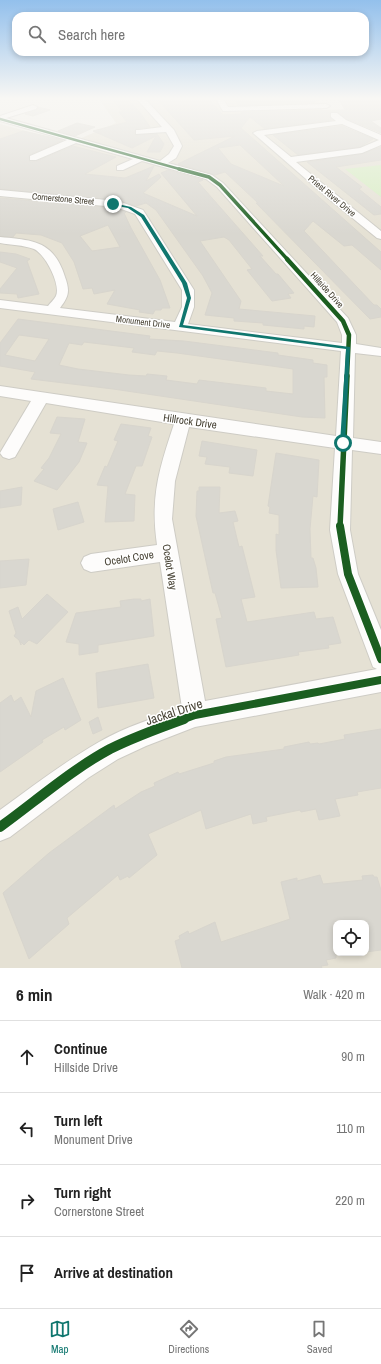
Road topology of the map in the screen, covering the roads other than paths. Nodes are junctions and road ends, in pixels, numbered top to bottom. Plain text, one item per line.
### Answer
1 (62, 144) edge
2 (92, 144) edge
3 (177, 144) edge
4 (269, 144) edge
5 (376, 144) edge
6 (32, 158) dead end
7 (141, 158) junction
8 (290, 160) junction
9 (162, 163) junction
10 (120, 168) dead end
11 (0, 193) edge
12 (376, 226) edge
13 (381, 236) edge
14 (0, 240) edge
15 (5, 305) edge
16 (51, 311) junction
17 (0, 318) edge
18 (180, 326) junction
19 (348, 348) junction
20 (381, 352) edge
21 (0, 391) edge
22 (41, 398) junction
23 (183, 420) junction
24 (343, 443) junction
25 (381, 448) edge
26 (9, 453) dead end
27 (168, 552) junction
28 (91, 563) dead end
29 (381, 659) edge
30 (381, 680) edge
31 (195, 715) junction
32 (0, 827) edge

1 - 6 street
2 - 7 street, Hillside Drive
3 - 9 street
4 - 8 street, Priest River Drive
5 - 8 street
7 - 9 street, Hillside Drive
7 - 10 street
8 - 12 street, Priest River Drive
9 - 19 street, Hillside Drive
11 - 18 street, Cornerstone Street
12 - 13 street, Priest River Drive
14 - 16 street
15 - 16 street, Monument Drive
15 - 17 street
16 - 18 street, Monument Drive
18 - 19 street, Monument Drive
19 - 20 street, Monument Drive
19 - 24 street, Hillside Drive
21 - 22 street, Hillrock Drive
22 - 23 street, Hillrock Drive
22 - 26 street
23 - 24 street, Hillrock Drive
23 - 27 street, Ocelot Way
24 - 25 street, Hillrock Drive
24 - 29 street, Hillside Drive
27 - 28 street, Ocelot Cove
27 - 31 street, Ocelot Way
30 - 31 street, Jackal Drive
31 - 32 street, Jackal Drive

